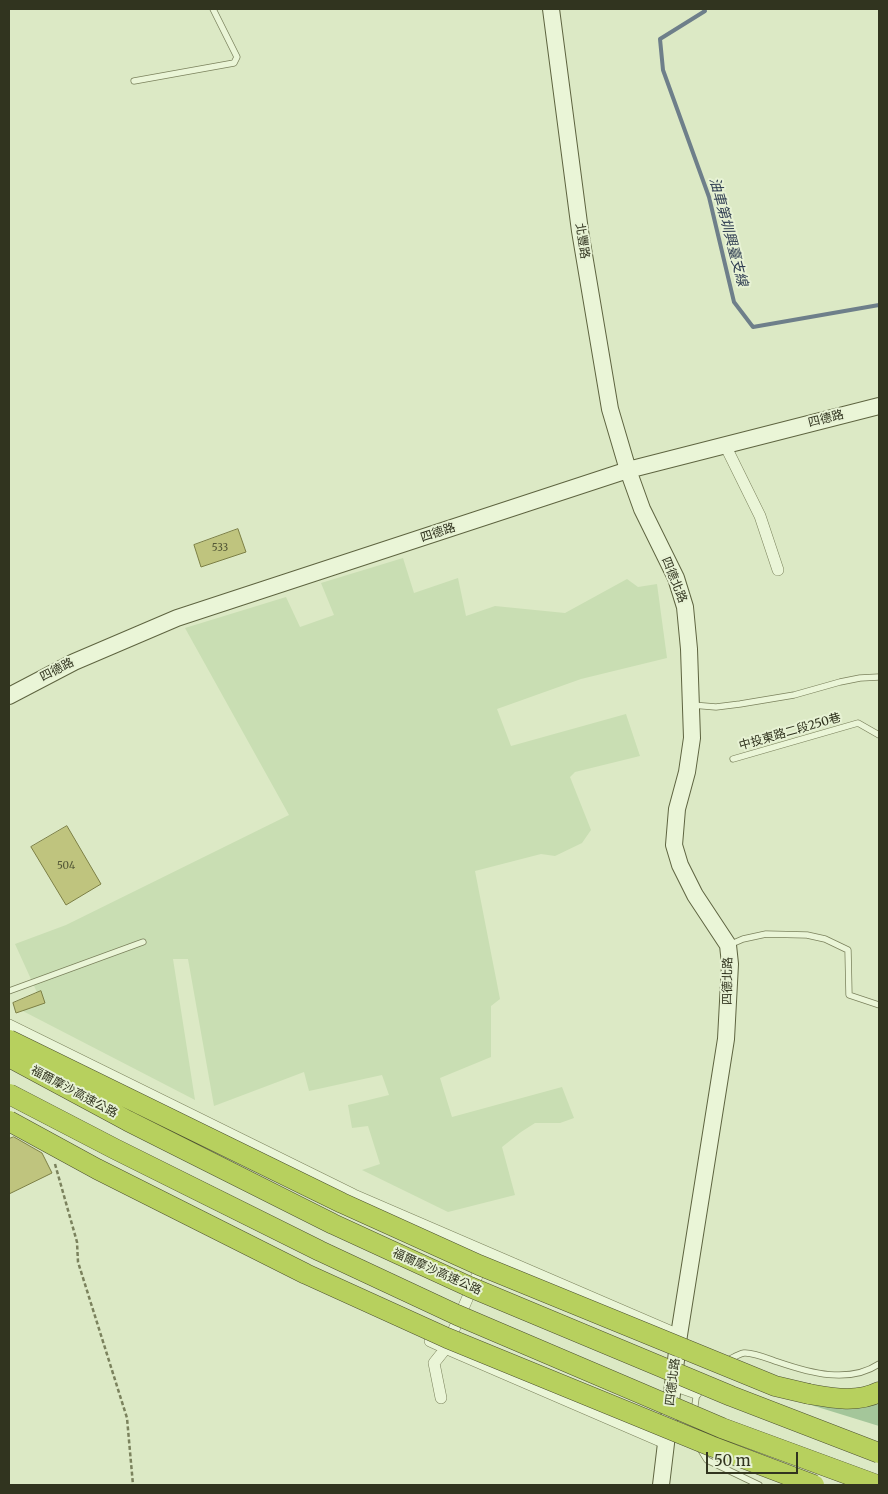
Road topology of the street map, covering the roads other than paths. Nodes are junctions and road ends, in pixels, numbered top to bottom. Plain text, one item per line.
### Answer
1 (213, 9) edge
2 (551, 9) edge
3 (134, 81) dead end
4 (879, 406) edge
5 (725, 445) junction
6 (628, 470) junction
7 (778, 570) dead end
8 (879, 677) edge
9 (11, 690) edge
10 (691, 705) junction
11 (879, 735) edge
12 (733, 759) dead end
13 (143, 942) dead end
14 (728, 945) junction
15 (9, 991) edge
16 (879, 1005) edge
17 (9, 1025) edge
18 (9, 1040) edge
19 (9, 1057) edge
20 (9, 1094) edge
21 (9, 1121) edge
22 (9, 1128) edge
23 (487, 1252) junction
24 (679, 1335) junction
25 (446, 1348) junction
26 (879, 1364) edge
27 (709, 1368) dead end
28 (705, 1377) dead end
29 (673, 1385) junction
30 (879, 1392) edge
31 (696, 1393) junction
32 (441, 1398) dead end
33 (694, 1426) dead end
34 (695, 1434) dead end
35 (665, 1443) junction
36 (879, 1453) edge
37 (661, 1485) edge
38 (759, 1485) edge
39 (814, 1485) edge
40 (877, 1485) edge

1 - 3 lane
2 - 6 street, 北豐路
4 - 5 street, 四德路
5 - 6 street, 四德路
5 - 7 street
6 - 9 street, 四德路
6 - 10 street, 四德北路
8 - 10 lane
10 - 14 street, 四德北路
11 - 12 lane, 中投東路二段250巷
13 - 15 lane
14 - 16 lane
14 - 24 street, 四德北路
17 - 23 street
18 - 30 highway, bridge
19 - 36 highway, 福爾摩沙高速公路, bridge
20 - 40 highway, bridge
21 - 39 highway, bridge
22 - 25 street
23 - 24 street
23 - 25 street
24 - 29 street, 四德北路
25 - 32 street
25 - 35 street
26 - 27 lane
28 - 31 lane
29 - 31 street
29 - 35 street, 四德北路
31 - 33 lane
34 - 38 lane
35 - 37 street, 四德北路

